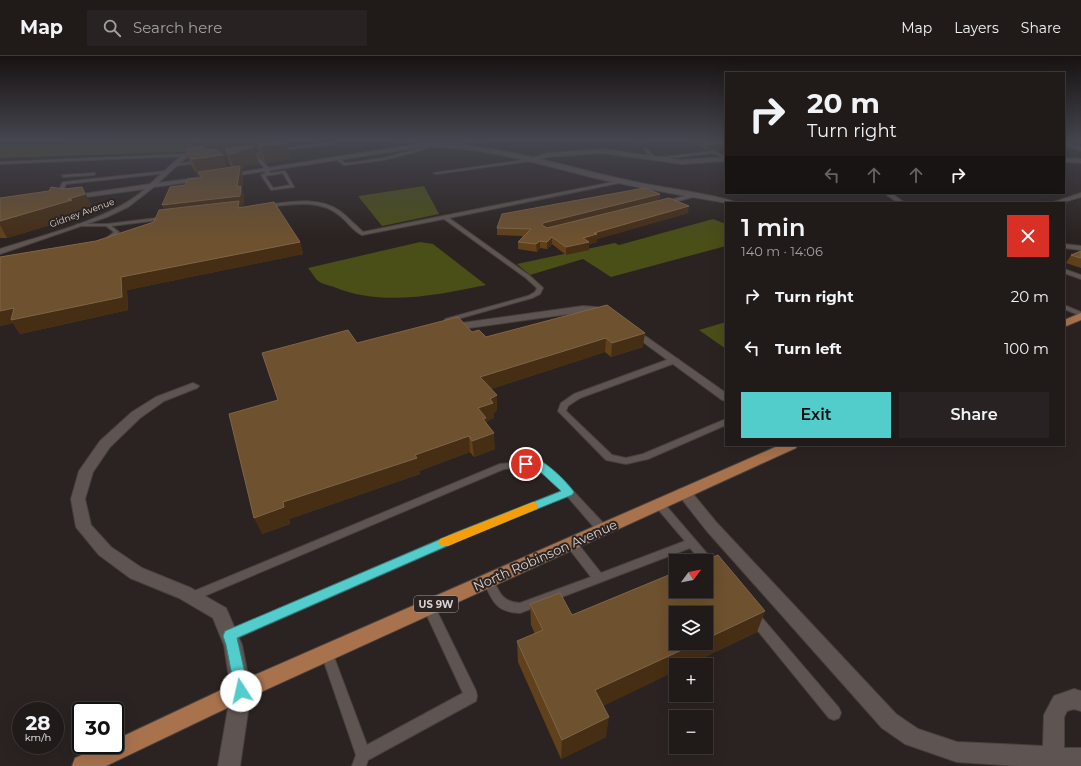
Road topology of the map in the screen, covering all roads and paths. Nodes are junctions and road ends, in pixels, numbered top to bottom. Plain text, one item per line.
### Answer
1 (123, 172) edge
2 (146, 172) edge
3 (167, 172) edge
4 (255, 172) edge
5 (266, 172) edge
6 (284, 172) edge
7 (442, 172) edge
8 (584, 172) edge
9 (436, 173) dead end
10 (234, 174) joint
11 (64, 176) dead end
12 (218, 176) edge
13 (211, 178) edge
14 (623, 181) junction
15 (150, 187) junction
16 (888, 194) edge
17 (695, 195) junction
18 (1081, 195) edge
19 (58, 199) junction
20 (51, 200) edge
21 (729, 202) edge
22 (900, 202) edge
23 (1057, 202) edge
24 (651, 206) edge
25 (263, 207) edge
26 (171, 217) edge
27 (446, 218) junction
28 (78, 225) junction
29 (107, 225) junction
30 (100, 244) edge
31 (1065, 246) edge
32 (1081, 248) edge
33 (0, 252) edge
34 (1065, 271) edge
35 (1081, 277) edge
36 (1065, 307) edge
37 (1081, 315) edge
38 (1065, 323) edge
39 (450, 324) joint
40 (675, 360) junction
41 (193, 386) dead end
42 (725, 397) edge
43 (725, 422) edge
44 (787, 446) edge
45 (568, 492) junction
46 (684, 493) junction
47 (659, 504) junction
48 (602, 529) junction
49 (571, 543) junction
50 (692, 543) junction
51 (717, 574) edge
52 (599, 579) junction
53 (488, 580) junction
54 (191, 597) junction
55 (743, 604) edge
56 (429, 607) junction
57 (229, 636) junction
58 (327, 653) junction
59 (241, 691) junction
60 (1081, 701) edge
61 (834, 713) dead end
62 (1053, 757) junction
63 (1081, 759) edge
64 (361, 760) edge
65 (83, 766) edge
66 (229, 766) edge

1 - 11 lane
2 - 19 lane
3 - 15 street, Gidney Avenue
4 - 10 street
5 - 6 lane
7 - 9 lane
8 - 14 street
10 - 12 street
13 - 15 street
14 - 17 street
14 - 27 lane
15 - 19 street
15 - 28 street, Gidney Avenue
16 - 22 street
17 - 21 street
17 - 24 street
18 - 23 street
19 - 20 street
25 - 27 lane
26 - 29 lane
27 - 39 lane
28 - 29 lane
28 - 33 street, Gidney Avenue
29 - 30 lane
31 - 32 street
34 - 35 lane
36 - 37 lane
37 - 38 highway
39 - 40 street
40 - 42 street
40 - 43 lane
41 - 54 street
44 - 46 highway, North Robinson Avenue / US 9W
45 - 48 lane
45 - 54 lane
45 - 57 lane
46 - 47 highway, North Robinson Avenue / US 9W
46 - 62 street
47 - 48 highway, North Robinson Avenue / US 9W
47 - 50 lane
48 - 49 highway, North Robinson Avenue / US 9W
49 - 52 lane
49 - 53 highway, North Robinson Avenue / US 9W
50 - 51 lane
50 - 52 lane
52 - 53 lane
53 - 56 highway, North Robinson Avenue / US 9W
54 - 57 street
55 - 61 lane
56 - 58 highway, North Robinson Avenue / US 9W
56 - 64 lane
57 - 59 street
58 - 59 highway, North Robinson Avenue / US 9W
58 - 64 lane
59 - 65 highway, North Robinson Avenue / US 9W
59 - 66 street
60 - 62 street
62 - 63 street

